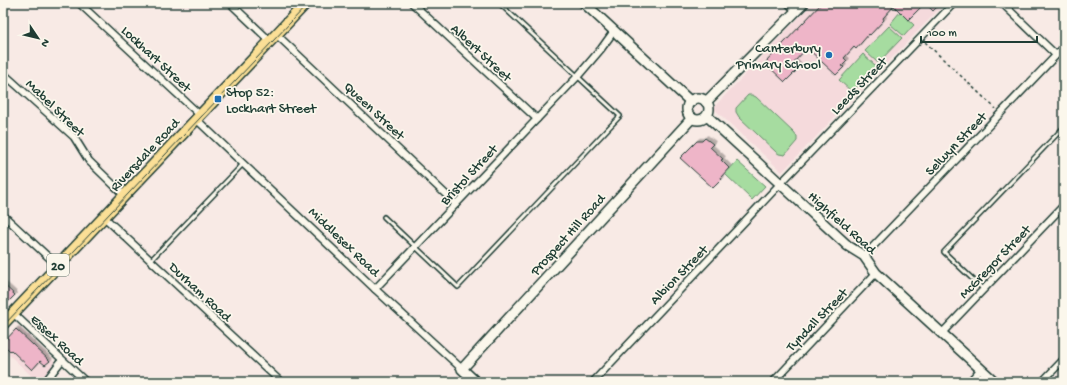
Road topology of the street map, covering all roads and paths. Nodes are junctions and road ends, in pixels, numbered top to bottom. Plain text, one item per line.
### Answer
1 (79, 3) edge
2 (230, 3) edge
3 (306, 3) edge
4 (412, 3) edge
5 (499, 3) edge
6 (584, 3) edge
7 (788, 3) edge
8 (804, 3) edge
9 (954, 3) edge
10 (1002, 3) edge
11 (796, 11) junction
12 (614, 31) junction
13 (273, 37) junction
14 (921, 38) junction
15 (1064, 47) edge
16 (1056, 55) junction
17 (3, 73) edge
18 (578, 76) junction
19 (690, 102) junction
20 (706, 102) junction
21 (1000, 113) junction
22 (707, 116) junction
23 (198, 117) junction
24 (692, 118) junction
25 (537, 119) junction
26 (1064, 127) edge
27 (243, 164) junction
28 (780, 184) junction
29 (124, 195) junction
30 (456, 204) junction
31 (1064, 205) edge
32 (3, 215) edge
33 (104, 217) junction
34 (384, 217) dead end
35 (415, 247) junction
36 (864, 256) junction
37 (150, 260) junction
38 (58, 266) junction
39 (876, 273) junction
40 (375, 289) junction
41 (983, 289) junction
42 (13, 313) junction
43 (3, 324) edge
44 (942, 333) junction
45 (62, 360) junction
46 (1063, 361) edge
47 (462, 369) junction
48 (981, 369) junction
49 (45, 382) edge
50 (86, 382) edge
51 (281, 382) edge
52 (476, 382) edge
53 (593, 382) edge
54 (773, 382) edge
55 (969, 382) edge
56 (995, 382) edge
57 (1042, 382) edge

1 - 23 street, Lockhart Street
2 - 13 street, Queen Street
3 - 13 main road, Riversdale Road / 20
4 - 25 street, Albert Street
5 - 18 lane
6 - 12 main road
7 - 11 street
8 - 11 main road
9 - 14 street, Leeds Street
10 - 16 street
11 - 20 main road
12 - 18 street, Bristol Street
12 - 19 main road
13 - 23 main road, Riversdale Road / 20
13 - 30 street, Queen Street
14 - 21 path
14 - 28 street, Leeds Street
15 - 16 street, Selwyn Street
16 - 21 street, Selwyn Street
17 - 29 street, Mabel Street
18 - 25 street, Bristol Street
18 - 35 lane
19 - 20 main road
19 - 24 main road
20 - 22 main road
21 - 36 street, Selwyn Street
22 - 24 main road
22 - 28 main road, Highfield Road
23 - 27 street, Middlesex Road
23 - 29 main road, Riversdale Road / 20
24 - 47 main road, Prospect Hill Road
25 - 30 street, Bristol Street
26 - 41 lane
27 - 37 lane
27 - 40 street, Middlesex Road
28 - 36 main road, Highfield Road
28 - 53 street, Albion Street
29 - 33 main road, Riversdale Road / 20
30 - 35 street, Bristol Street
31 - 41 street, McGregor Street
32 - 38 street
33 - 37 street, Durham Road
33 - 38 main road, Riversdale Road / 20
34 - 35 lane
35 - 40 street, Bristol Street
36 - 39 main road, Highfield Road
37 - 51 street, Durham Road
38 - 42 main road, Riversdale Road / 20
39 - 44 main road, Highfield Road
39 - 54 street, Tyndall Street
40 - 47 street, Middlesex Road
41 - 44 street, McGregor Street
42 - 43 main road, Riversdale Road / 20
42 - 45 street, Essex Road
44 - 48 main road, Highfield Road
45 - 49 street
45 - 50 street, Essex Road
46 - 57 street
47 - 52 main road, Middlesex Road
48 - 55 street
48 - 56 main road, Highfield Road

